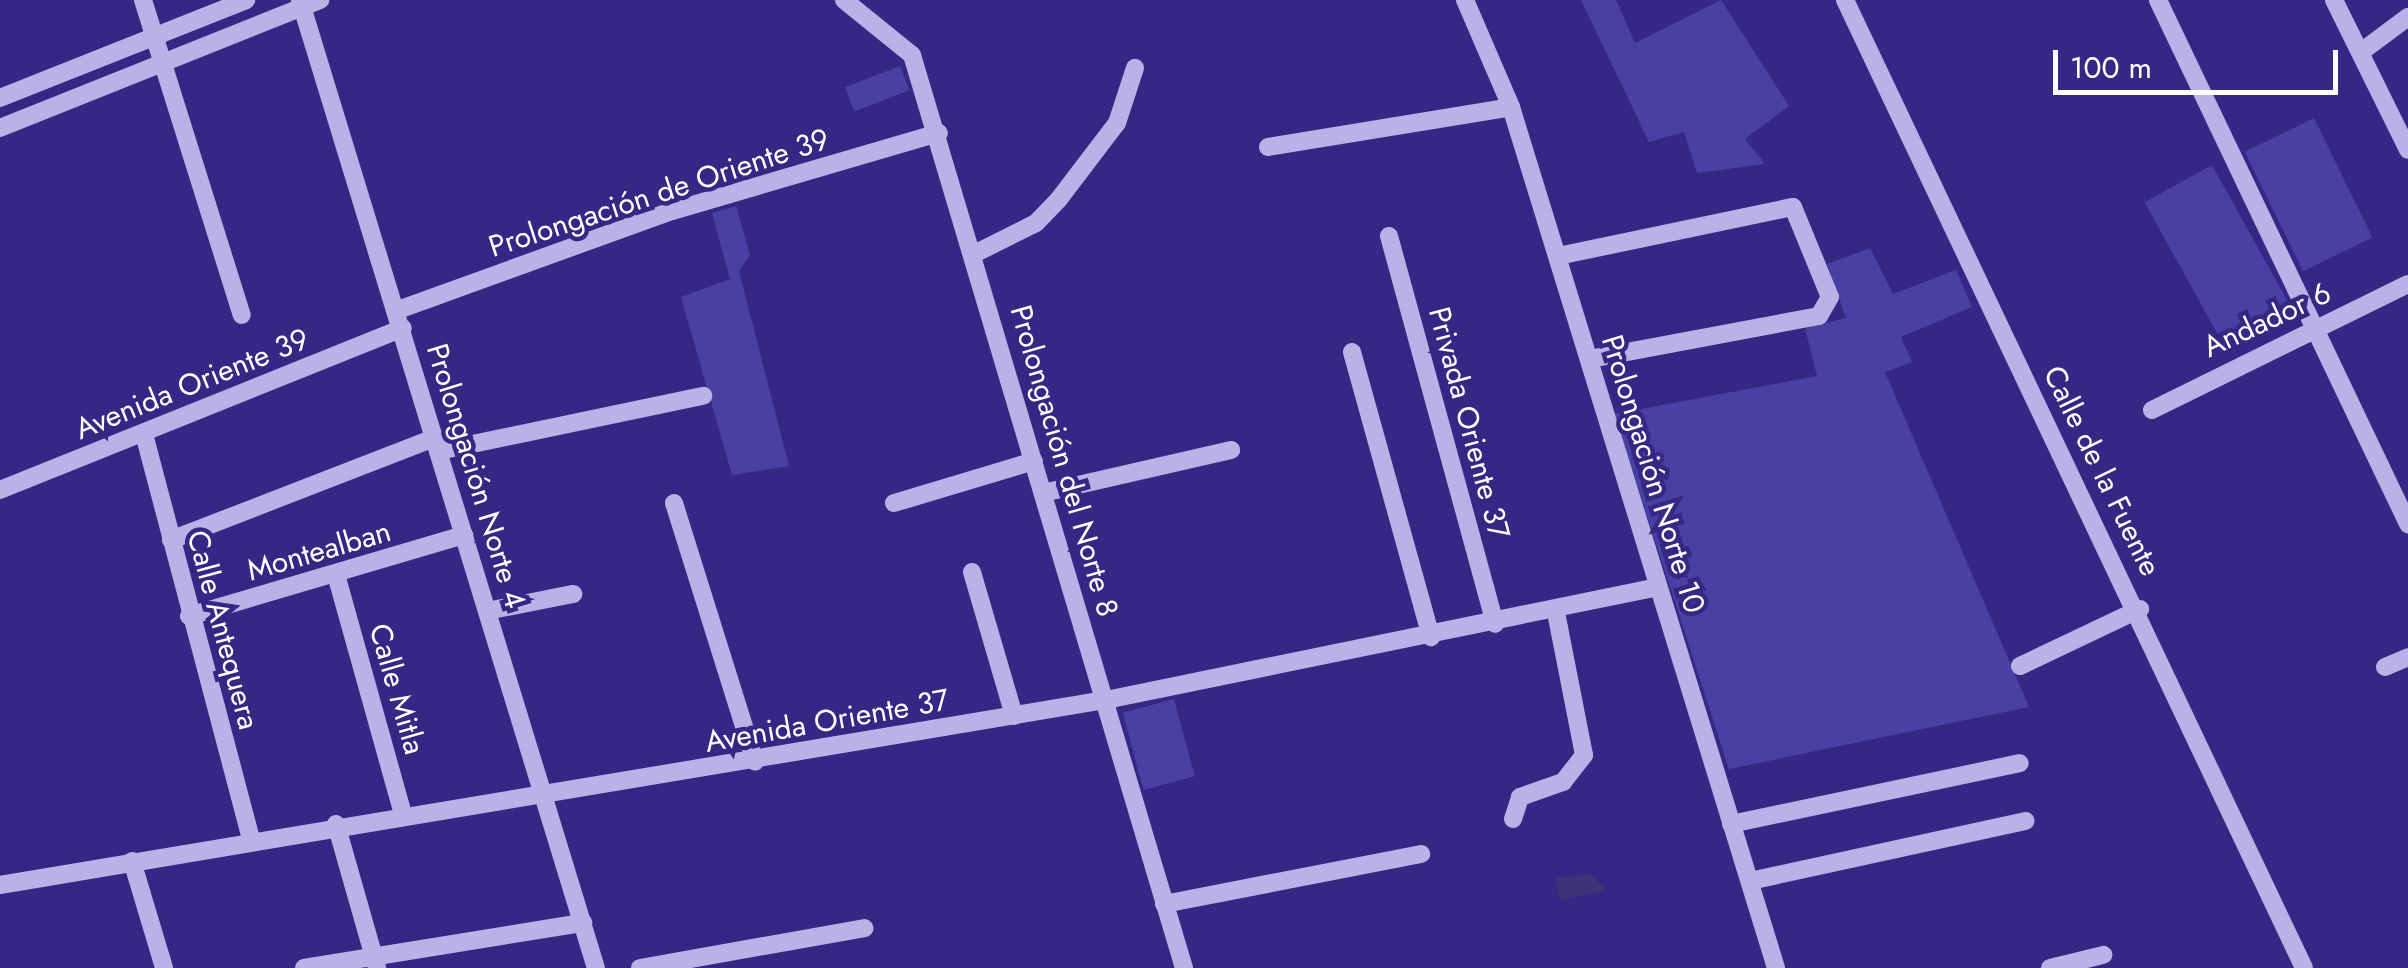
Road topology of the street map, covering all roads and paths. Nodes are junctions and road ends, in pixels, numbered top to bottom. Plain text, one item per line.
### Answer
1 (144, 0) edge
2 (246, 0) edge
3 (844, 0) edge
4 (1465, 0) edge
5 (1845, 0) edge
6 (2158, 0) edge
7 (2334, 0) edge
8 (308, 2) edge
9 (2408, 17) edge
10 (150, 38) junction
11 (2361, 52) junction
12 (158, 65) junction
13 (1135, 68) dead end
14 (0, 98) edge
15 (1511, 107) junction
16 (0, 128) edge
17 (938, 133) junction
18 (2407, 147) edge
19 (1268, 148) dead end
20 (1389, 236) dead end
21 (974, 254) junction
22 (1558, 256) junction
23 (2408, 284) edge
24 (242, 315) dead end
25 (400, 319) junction
26 (2314, 329) junction
27 (1352, 352) dead end
28 (1589, 359) junction
29 (702, 396) dead end
30 (2152, 410) dead end
31 (144, 434) junction
32 (437, 444) junction
33 (1231, 450) dead end
34 (1034, 460) junction
35 (0, 490) edge
36 (1043, 492) junction
37 (674, 502) dead end
38 (894, 502) dead end
39 (2408, 524) edge
40 (464, 535) junction
41 (171, 540) junction
42 (972, 572) dead end
43 (337, 578) junction
44 (1658, 587) junction
45 (573, 594) dead end
46 (2140, 609) junction
47 (488, 611) junction
48 (1556, 612) junction
49 (189, 616) junction
50 (1495, 624) junction
51 (1432, 636) junction
52 (2408, 657) edge
53 (2020, 666) dead end
54 (2385, 667) dead end
55 (1106, 700) junction
56 (1014, 716) junction
57 (755, 762) junction
58 (2020, 763) dead end
59 (545, 795) junction
60 (403, 815) junction
61 (1513, 819) dead end
62 (2026, 821) dead end
63 (336, 824) junction
64 (1731, 824) junction
65 (251, 839) junction
66 (1421, 854) dead end
67 (132, 861) junction
68 (1750, 881) junction
69 (0, 885) edge
70 (1164, 904) junction
71 (583, 923) junction
72 (864, 928) dead end
73 (2103, 955) dead end
74 (375, 962) edge
75 (164, 968) edge
76 (304, 968) edge
77 (596, 968) edge
78 (640, 968) edge
79 (1184, 968) edge
80 (1776, 968) edge
81 (2050, 968) edge
82 (2304, 968) edge

1 - 10 street
2 - 10 street
3 - 17 street, Prolongación del Norte 8
4 - 15 street, Prolongación Norte 10
5 - 46 street, Calle de la Fuente
6 - 26 street
7 - 11 street
8 - 12 street
8 - 25 street, Prolongación Norte 4
9 - 11 street
10 - 12 street
10 - 14 street
11 - 18 street
12 - 16 street
12 - 24 street
13 - 21 street
15 - 19 street
15 - 22 street, Prolongación Norte 10
17 - 21 street, Prolongación del Norte 8
17 - 25 street, Prolongación de Oriente 39
20 - 50 street, Privada Oriente 37
21 - 34 street, Prolongación del Norte 8
22 - 28 street, Prolongación Norte 10
22 - 28 street
23 - 26 street, Andador 6
25 - 31 street, Avenida Oriente 39
25 - 32 street, Prolongación Norte 4
26 - 30 street, Andador 6
26 - 39 street
27 - 51 street
28 - 44 street, Prolongación Norte 10
29 - 32 street
31 - 35 street, Avenida Oriente 39
31 - 41 street, Calle Antequera
32 - 40 street, Prolongación Norte 4
32 - 41 street
33 - 36 street
34 - 36 street, Prolongación del Norte 8
34 - 38 street
36 - 55 street, Prolongación del Norte 8
37 - 57 street
40 - 43 street, Montealban
40 - 47 street, Prolongación Norte 4
41 - 49 street, Calle Antequera
42 - 56 street
43 - 49 street, Montealban
43 - 60 street, Calle Mitla
44 - 48 street, Avenida Oriente 37
44 - 64 street, Prolongación Norte 10
45 - 47 street
46 - 53 street
46 - 82 street, Calle de la Fuente
47 - 59 street, Prolongación Norte 4
48 - 50 street, Avenida Oriente 37
48 - 61 street
49 - 65 street, Calle Antequera
50 - 51 street, Avenida Oriente 37
51 - 55 street, Avenida Oriente 37
52 - 54 street
55 - 56 street, Avenida Oriente 37
55 - 70 street, Prolongación del Norte 8
56 - 57 street, Avenida Oriente 37
57 - 59 street, Avenida Oriente 37
58 - 64 street
59 - 60 street, Avenida Oriente 37
59 - 71 street, Prolongación Norte 4
60 - 63 street, Avenida Oriente 37
62 - 68 street
63 - 65 street, Avenida Oriente 37
63 - 74 street
64 - 68 street, Prolongación Norte 10
65 - 67 street, Avenida Oriente 37
66 - 70 street
67 - 69 street, Avenida Oriente 37
67 - 75 street
68 - 80 street, Prolongación Norte 10
70 - 79 street, Prolongación del Norte 8
71 - 74 street
71 - 77 street, Prolongación Norte 4
72 - 78 street
73 - 81 street
74 - 76 street

